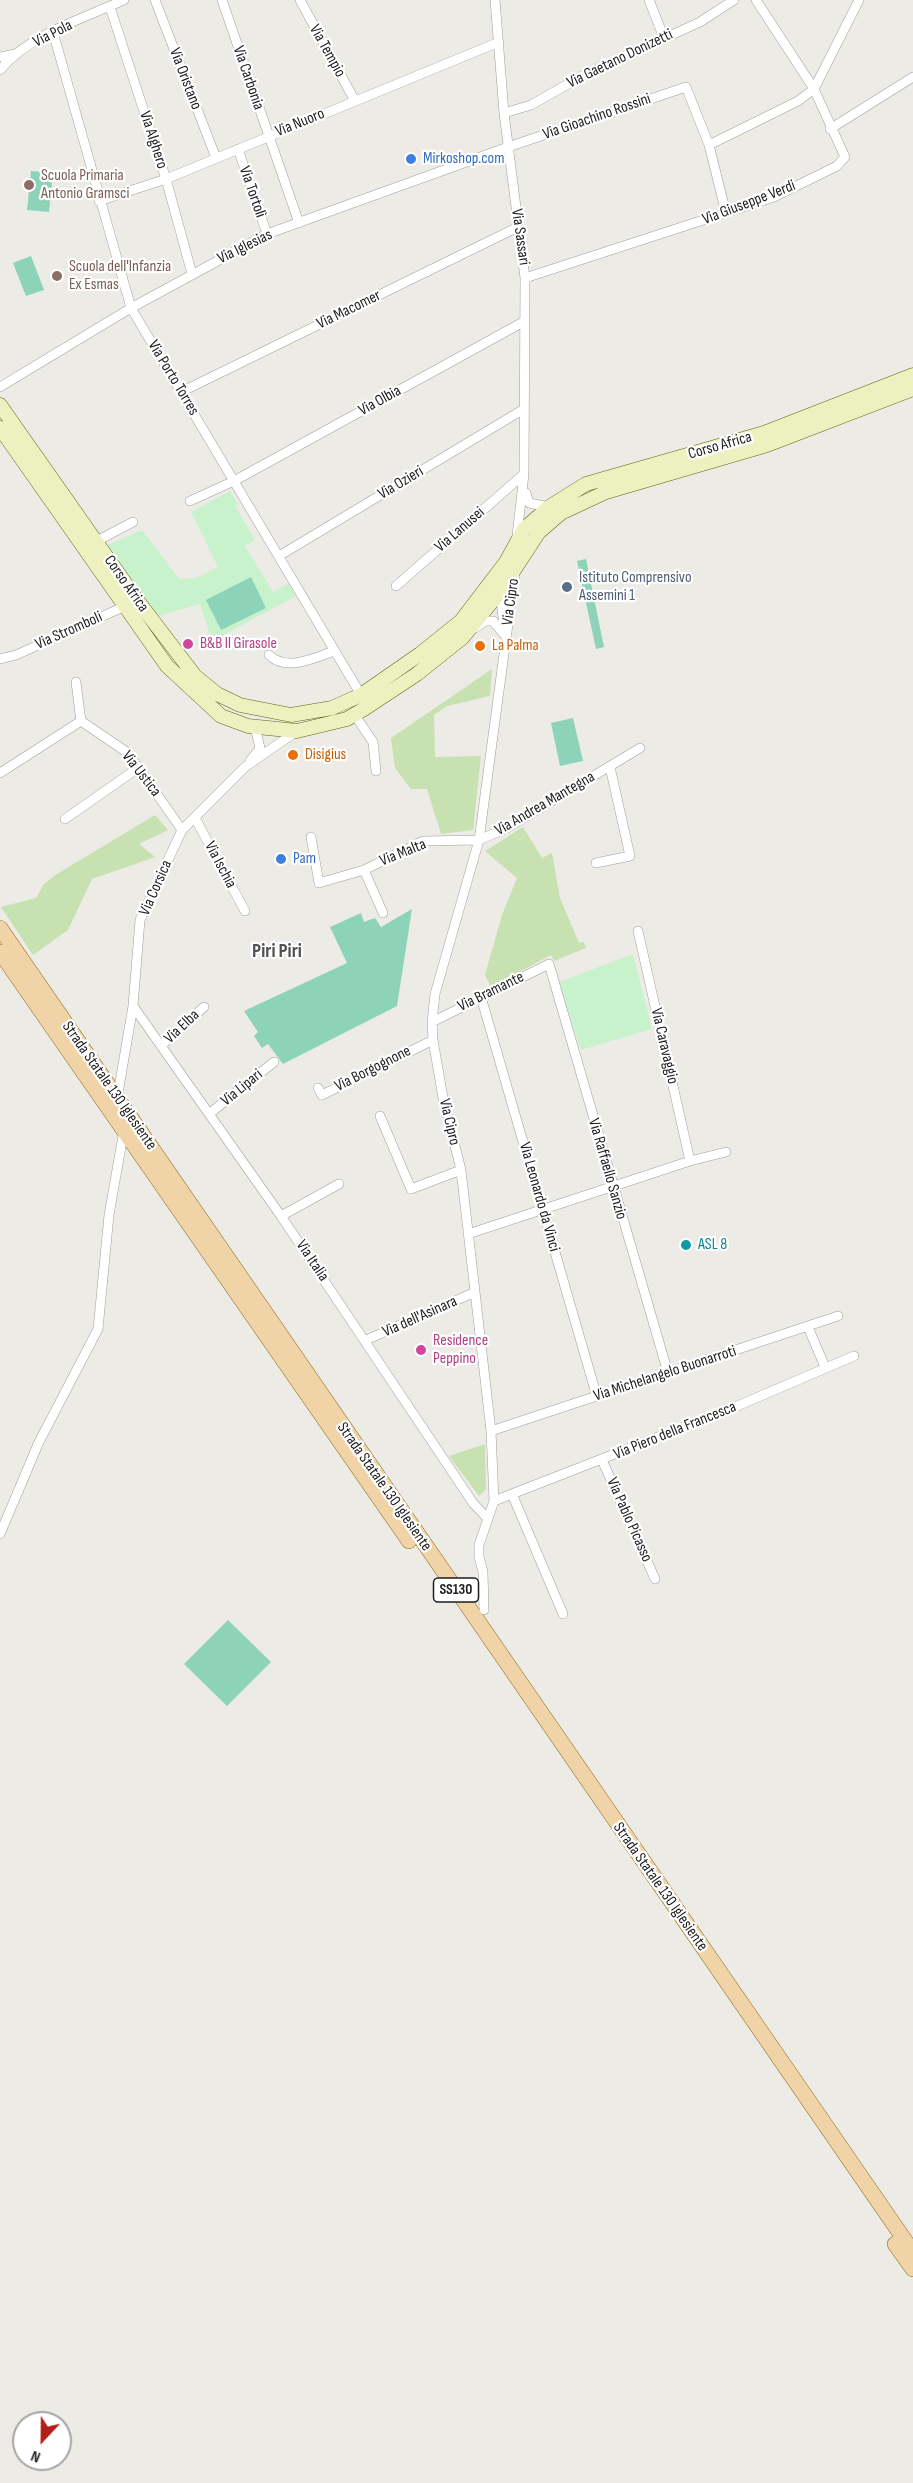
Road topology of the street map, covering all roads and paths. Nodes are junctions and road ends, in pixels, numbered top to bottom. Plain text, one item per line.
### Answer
1 (124, 0) edge
2 (154, 0) edge
3 (222, 0) edge
4 (300, 0) edge
5 (495, 0) edge
6 (649, 0) edge
7 (734, 0) edge
8 (756, 0) edge
9 (859, 0) edge
10 (110, 7) junction
11 (52, 32) junction
12 (664, 38) junction
13 (499, 42) junction
14 (15, 54) junction
15 (0, 57) edge
16 (0, 70) edge
17 (913, 77) edge
18 (814, 89) junction
19 (355, 101) junction
20 (504, 113) junction
21 (830, 129) junction
22 (268, 136) junction
23 (709, 145) junction
24 (508, 147) junction
25 (237, 149) junction
26 (216, 159) junction
27 (166, 179) junction
28 (99, 201) junction
29 (726, 213) junction
30 (298, 223) junction
31 (518, 227) junction
32 (267, 234) junction
33 (192, 274) junction
34 (525, 278) junction
35 (131, 308) junction
36 (525, 321) junction
37 (913, 375) edge
38 (0, 387) edge
39 (913, 389) edge
40 (181, 392) junction
41 (0, 405) edge
42 (524, 409) junction
43 (0, 428) edge
44 (524, 474) junction
45 (234, 481) junction
46 (526, 493) junction
47 (190, 501) dead end
48 (549, 507) junction
49 (133, 522) dead end
50 (528, 525) junction
51 (546, 526) junction
52 (516, 541) junction
53 (90, 544) junction
54 (279, 556) junction
55 (515, 562) junction
56 (396, 586) dead end
57 (499, 593) junction
58 (131, 603) junction
59 (462, 638) junction
60 (506, 638) junction
61 (334, 651) junction
62 (269, 655) dead end
63 (0, 660) edge
64 (76, 682) dead end
65 (361, 695) junction
66 (354, 714) junction
67 (288, 715) junction
68 (81, 721) junction
69 (248, 726) junction
70 (271, 729) junction
71 (297, 731) junction
72 (260, 748) junction
73 (640, 748) dead end
74 (610, 766) junction
75 (245, 767) junction
76 (138, 768) junction
77 (376, 771) dead end
78 (0, 773) edge
79 (195, 818) junction
80 (65, 819) dead end
81 (182, 830) junction
82 (311, 837) dead end
83 (479, 840) junction
84 (596, 863) dead end
85 (364, 870) junction
86 (245, 911) dead end
87 (383, 913) dead end
88 (0, 928) edge
89 (639, 931) dead end
90 (0, 951) edge
91 (549, 964) joint
92 (481, 997) junction
93 (133, 1006) junction
94 (204, 1007) dead end
95 (432, 1022) junction
96 (433, 1040) junction
97 (161, 1046) junction
98 (274, 1062) dead end
99 (318, 1088) dead end
100 (117, 1099) junction
101 (209, 1114) junction
102 (380, 1116) dead end
103 (124, 1130) junction
104 (726, 1152) dead end
105 (690, 1161) junction
106 (461, 1170) junction
107 (339, 1184) dead end
108 (612, 1186) junction
109 (543, 1209) junction
110 (281, 1216) junction
111 (468, 1234) junction
112 (473, 1293) junction
113 (838, 1316) dead end
114 (808, 1327) junction
115 (366, 1340) junction
116 (854, 1356) dead end
117 (825, 1367) junction
118 (668, 1374) junction
119 (597, 1397) junction
120 (491, 1431) junction
121 (602, 1460) junction
122 (512, 1494) junction
123 (494, 1501) junction
124 (488, 1519) junction
125 (0, 1534) edge
126 (655, 1580) dead end
127 (484, 1610) dead end
128 (563, 1614) dead end
129 (913, 2252) edge
130 (913, 2269) edge

1 - 10 street, Via Pola
2 - 26 street, Via Oristano
3 - 22 street, Via Carbonia
4 - 19 street, Via Tempio
5 - 13 street, Via Sassari
6 - 12 street
7 - 12 street, Via Gaetano Donizetti
8 - 18 street
9 - 18 street
10 - 11 street, Via Pola
10 - 27 street, Via Alghero
11 - 14 street, Via Pola
11 - 28 street, Via Porto Torres
12 - 20 street, Via Gaetano Donizetti
13 - 19 street, Via Nuoro
13 - 20 street, Via Sassari
14 - 15 street, Via Pola
14 - 16 street, Via Pola
17 - 21 street
18 - 21 street
18 - 23 street
19 - 22 street, Via Nuoro
20 - 24 street, Via Sassari
21 - 29 street, Via Giuseppe Verdi
22 - 25 street, Via Nuoro
22 - 30 street, Via Carbonia
23 - 24 street, Via Gioachino Rossini
23 - 29 street
24 - 30 street, Via Iglesias
24 - 31 street, Via Sassari
25 - 26 street, Via Nuoro
25 - 32 street, Via Tortolì
26 - 27 street, Via Nuoro
27 - 28 street, Via Nuoro
27 - 33 street, Via Alghero
28 - 35 street, Via Porto Torres
29 - 34 street, Via Giuseppe Verdi
30 - 32 street, Via Iglesias
31 - 34 street, Via Sassari
31 - 40 street, Via Macomer
32 - 33 street, Via Iglesias
33 - 35 street, Via Iglesias
34 - 36 street, Via Sassari
35 - 38 street, Via Iglesias
35 - 40 street, Via Porto Torres
36 - 42 street, Via Sassari
36 - 45 street, Via Olbia
37 - 48 street, Corso Africa
39 - 51 street, Corso Africa
40 - 45 street, Via Porto Torres
41 - 53 street, Corso Africa
42 - 44 street, Via Sassari
42 - 54 street, Via Ozieri
43 - 53 street, Corso Africa
44 - 46 street, Via Sassari
44 - 52 street, Via Sassari
44 - 56 street, Via Lanusei
45 - 47 street, Via Olbia
45 - 54 street, Via Porto Torres
46 - 48 street
46 - 50 street, Via Sassari
48 - 50 street, Corso Africa
49 - 53 street
50 - 51 street
50 - 52 street, Corso Africa
50 - 55 street, Via Sassari
51 - 55 street, Corso Africa
52 - 55 street, Corso Africa
53 - 58 street, Corso Africa
54 - 61 street, Via Porto Torres
55 - 57 street, Corso Africa
55 - 60 street, Via Cipro
55 - 65 street, Corso Africa
57 - 59 street, Corso Africa
57 - 60 street, Via Cipro
58 - 63 street, Via Stromboli
58 - 67 street, Corso Africa
58 - 69 street, Corso Africa
59 - 60 street, Via Cipro
59 - 66 street, Corso Africa
60 - 83 street, Via Cipro
61 - 62 street
61 - 65 street, Via Porto Torres
64 - 68 street
65 - 67 street, Corso Africa
66 - 71 street, Corso Africa
66 - 77 street
67 - 70 street
68 - 76 street, Via Ustica
68 - 78 street
69 - 70 street, Corso Africa
69 - 72 street
70 - 71 street, Corso Africa
70 - 72 street
71 - 75 street, Via Corsica
72 - 75 street
73 - 74 street, Via Andrea Mantegna
74 - 83 street, Via Andrea Mantegna
74 - 84 street, Via Andrea Mantegna
75 - 79 street, Via Corsica
76 - 80 street
76 - 81 street, Via Ustica
79 - 81 street, Via Corsica
79 - 86 street, Via Ischia
81 - 93 street, Via Corsica
82 - 85 street, Via Malta
83 - 85 street, Via Malta
83 - 95 street, Via Cipro
85 - 87 street, Via Malta
88 - 100 main road, Strada Statale 130 Iglesiente / SS130
89 - 105 street, Via Caravaggio
90 - 103 main road, Strada Statale 130 Iglesiente / SS130
91 - 92 street, Via Bramante
91 - 108 street, Via Raffaello Sanzio
92 - 95 street, Via Bramante
92 - 109 street, Via Leonardo da Vinci
93 - 97 street, Via Italia
93 - 100 street, Via Corsica
94 - 97 street, Via Elba
95 - 96 street, Via Cipro
96 - 99 street, Via Borgognone
96 - 106 street, Via Cipro
97 - 101 street, Via Italia
98 - 101 street, Via Lipari
100 - 129 main road, Strada Statale 130 Iglesiente / SS130
101 - 110 street, Via Italia
102 - 106 street
103 - 125 street
103 - 130 main road, Strada Statale 130 Iglesiente / SS130
104 - 105 street
105 - 108 street
106 - 111 street, Via Cipro
107 - 110 street
108 - 109 street
108 - 118 street, Via Raffaello Sanzio
109 - 111 street
109 - 119 street, Via Leonardo da Vinci
110 - 115 street, Via Italia
111 - 112 street, Via Cipro
112 - 115 street, Via dell'Asinara
112 - 120 street, Via Cipro
113 - 114 street, Via Michelangelo Buonarroti
114 - 117 street
114 - 118 street, Via Michelangelo Buonarroti
115 - 124 street, Via Italia
116 - 117 street, Via Piero della Francesca
117 - 121 street, Via Piero della Francesca
118 - 119 street, Via Michelangelo Buonarroti
119 - 120 street, Via Michelangelo Buonarroti
120 - 123 street, Via Cipro
121 - 122 street, Via Piero della Francesca
121 - 126 street, Via Pablo Picasso
122 - 123 street, Via Piero della Francesca
122 - 128 street
123 - 124 street, Via Cipro
124 - 127 street, Via Cipro

